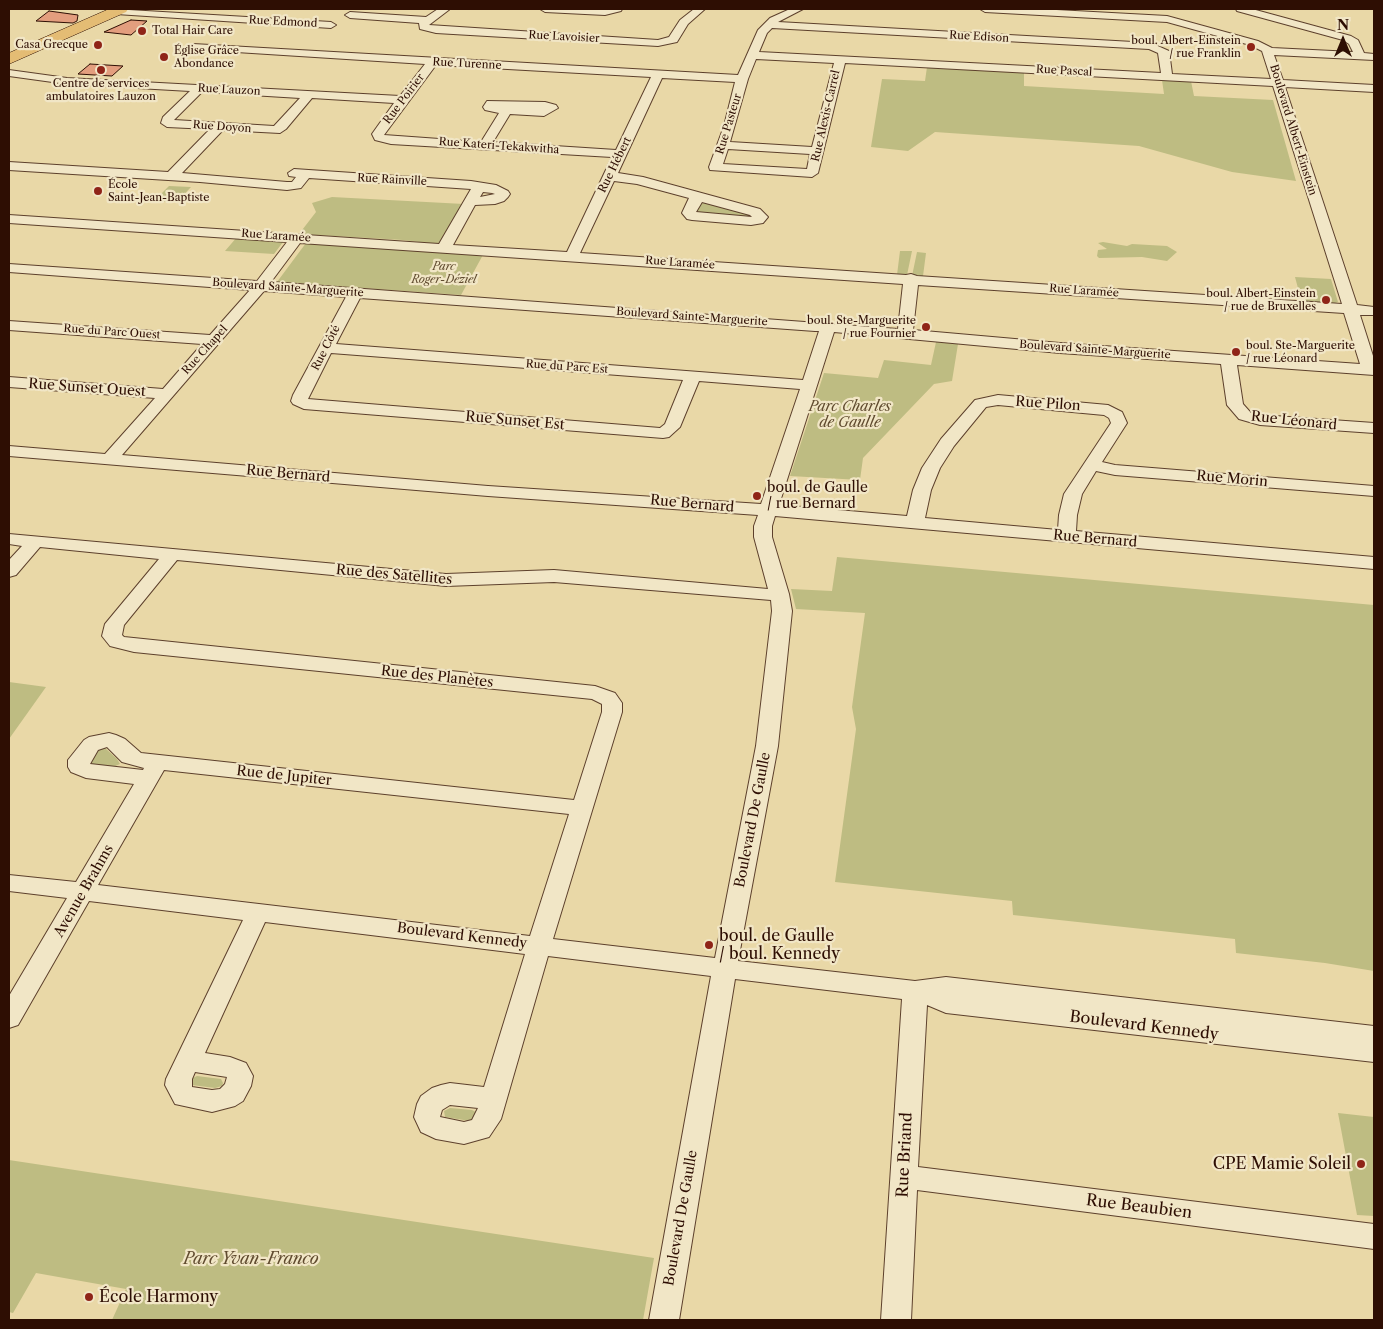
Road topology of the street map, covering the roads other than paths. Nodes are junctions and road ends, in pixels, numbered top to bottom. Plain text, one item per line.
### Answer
1 (445, 9) edge
2 (545, 9) edge
3 (617, 9) edge
4 (700, 9) edge
5 (798, 9) edge
6 (986, 9) edge
7 (1241, 9) edge
8 (1018, 10) edge
9 (115, 11) edge
10 (354, 12) edge
11 (428, 20) junction
12 (331, 25) junction
13 (768, 25) junction
14 (68, 31) junction
15 (319, 34) dead end
16 (9, 45) edge
17 (308, 45) dead end
18 (192, 47) dead end
19 (1268, 51) junction
20 (300, 54) junction
21 (753, 55) junction
22 (1360, 56) junction
23 (1374, 56) edge
24 (9, 59) edge
25 (840, 60) junction
26 (432, 62) junction
27 (9, 67) edge
28 (9, 72) edge
29 (658, 74) junction
30 (38, 77) junction
31 (1167, 77) junction
32 (9, 78) edge
33 (56, 79) junction
34 (742, 79) junction
35 (1278, 83) junction
36 (198, 88) junction
37 (1374, 88) edge
38 (309, 95) junction
39 (403, 100) junction
40 (507, 109) dead end
41 (219, 127) junction
42 (379, 137) joint
43 (485, 145) junction
44 (723, 145) junction
45 (818, 151) junction
46 (620, 154) junction
47 (76, 158) dead end
48 (90, 158) dead end
49 (10, 167) edge
50 (60, 169) junction
51 (82, 170) junction
52 (812, 173) joint
53 (172, 176) junction
54 (607, 181) junction
55 (478, 187) junction
56 (699, 197) dead end
57 (472, 201) junction
58 (9, 219) edge
59 (296, 238) junction
60 (444, 248) junction
61 (572, 256) junction
62 (9, 268) edge
63 (911, 278) junction
64 (261, 286) junction
65 (354, 293) junction
66 (1351, 310) junction
67 (1374, 311) edge
68 (9, 325) edge
69 (828, 327) junction
70 (905, 334) junction
71 (215, 340) junction
72 (326, 348) junction
73 (1228, 360) junction
74 (1372, 370) edge
75 (693, 376) junction
76 (9, 382) edge
77 (809, 385) junction
78 (166, 394) junction
79 (301, 403) joint
80 (1374, 428) edge
81 (9, 451) edge
82 (110, 459) junction
83 (1091, 465) junction
84 (1374, 491) edge
85 (768, 510) junction
86 (915, 523) junction
87 (1067, 536) junction
88 (9, 539) edge
89 (36, 541) junction
90 (172, 554) junction
91 (1374, 563) edge
92 (9, 571) edge
93 (780, 594) junction
94 (153, 770) joint
95 (582, 808) junction
96 (9, 882) edge
97 (84, 892) junction
98 (258, 912) junction
99 (539, 945) junction
100 (725, 967) junction
101 (916, 991) junction
102 (9, 1018) edge
103 (1374, 1036) edge
104 (1374, 1052) edge
105 (188, 1060) dead end
106 (494, 1099) dead end
107 (904, 1177) junction
108 (1374, 1237) edge
109 (664, 1320) edge
110 (896, 1320) edge

1 - 11 street
2 - 3 street
4 - 11 street, Rue Lavoisier
5 - 13 street
6 - 8 street, Boulevard Albert-Einstein
7 - 22 street
8 - 19 street, Boulevard Albert-Einstein
9 - 12 street, Rue Edmond
9 - 14 highway
9 - 27 highway
10 - 11 street
10 - 12 street
12 - 15 street
13 - 21 street, Rue Pasteur
13 - 31 street, Rue Edison
14 - 16 highway
14 - 24 highway
17 - 20 street
18 - 20 street, Rue Turenne
19 - 22 street
19 - 35 street, Boulevard Albert-Einstein
20 - 26 street, Rue Turenne
21 - 25 street, Rue Pascal
21 - 34 street, Rue Pasteur
22 - 23 street
25 - 31 street, Rue Pascal
25 - 45 street, Rue Alexis-Carrel
26 - 29 street, Rue Turenne
26 - 39 street, Rue Poirier
27 - 33 street, Rue Lauzon
28 - 30 street, Rue Lauzon
29 - 34 street, Rue Turenne
29 - 46 street, Rue Hébert
30 - 32 street
30 - 33 street, Rue Lauzon
31 - 35 street, Rue Pascal
33 - 36 street, Rue Lauzon
34 - 44 street, Rue Pasteur
35 - 37 street, Rue Pascal
35 - 66 street, Boulevard Albert-Einstein
36 - 38 street, Rue Lauzon
36 - 41 street, Rue Doyon
38 - 39 street, Rue Lauzon
38 - 41 street, Rue Doyon
39 - 42 street, Rue Poirier
40 - 43 street
41 - 53 street
42 - 43 street, Rue Kateri-Tekakwitha
43 - 46 street, Rue Kateri-Tekakwitha
44 - 45 street
44 - 52 street, Rue Pasteur
45 - 52 street, Rue Alexis-Carrel
46 - 54 street, Rue Hébert
47 - 50 street
48 - 51 street
49 - 50 street, Rue Rainville
50 - 51 street, Rue Rainville
51 - 53 street, Rue Rainville
53 - 55 street, Rue Rainville
54 - 56 street
54 - 61 street, Rue Hébert
55 - 57 street
55 - 57 street, Rue Rainville
57 - 60 street
58 - 59 street, Rue Laramée
59 - 60 street, Rue Laramée
59 - 64 street, Rue Chapel
60 - 61 street, Rue Laramée
61 - 63 street, Rue Laramée
62 - 64 street, Boulevard Sainte-Marguerite
63 - 66 street, Rue Laramée
63 - 70 street
64 - 65 street, Boulevard Sainte-Marguerite
64 - 71 street, Rue Chapel
65 - 69 street, Boulevard Sainte-Marguerite
65 - 72 street, Rue Côté
66 - 67 street, Rue Laramée
66 - 74 street, Boulevard Albert-Einstein
68 - 71 street, Rue du Parc Ouest
69 - 70 street, Boulevard Sainte-Marguerite
69 - 77 street, Boulevard De Gaulle
70 - 73 street, Boulevard Sainte-Marguerite
71 - 78 street, Rue Chapel
72 - 75 street, Rue du Parc Est
72 - 79 street, Rue Côté
73 - 74 street, Boulevard Sainte-Marguerite
73 - 80 street, Rue Léonard
75 - 77 street, Rue du Parc Est
75 - 79 street, Rue Sunset Est
76 - 78 street, Rue Sunset Ouest
77 - 85 street, Boulevard De Gaulle
78 - 82 street, Rue Chapel
81 - 82 street, Rue Bernard
82 - 85 street, Rue Bernard
83 - 84 street, Rue Morin
83 - 86 street, Rue Pilon
83 - 87 street, Rue Pilon
85 - 86 street, Rue Bernard
85 - 93 street, Boulevard De Gaulle
86 - 87 street, Rue Bernard
87 - 91 street, Rue Bernard
88 - 89 street, Rue des Satellites
89 - 90 street, Rue des Satellites
89 - 92 street
90 - 93 street, Rue des Satellites
90 - 95 street, Rue des Planètes
93 - 100 street, Boulevard De Gaulle
94 - 95 street, Rue de Jupiter
94 - 97 street, Avenue Brahms
95 - 99 street, Rue des Planètes
96 - 97 street, Boulevard Kennedy
97 - 98 street, Boulevard Kennedy
97 - 102 street, Avenue Brahms
98 - 99 street, Boulevard Kennedy
98 - 105 street
99 - 100 street, Boulevard Kennedy
99 - 106 street, Rue des Planètes
100 - 101 street, Boulevard Kennedy
100 - 109 street, Boulevard De Gaulle
101 - 103 street, Boulevard Kennedy
101 - 104 street, Boulevard Kennedy
101 - 107 street, Rue Briand
107 - 108 street, Rue Beaubien
107 - 110 street, Rue Briand

